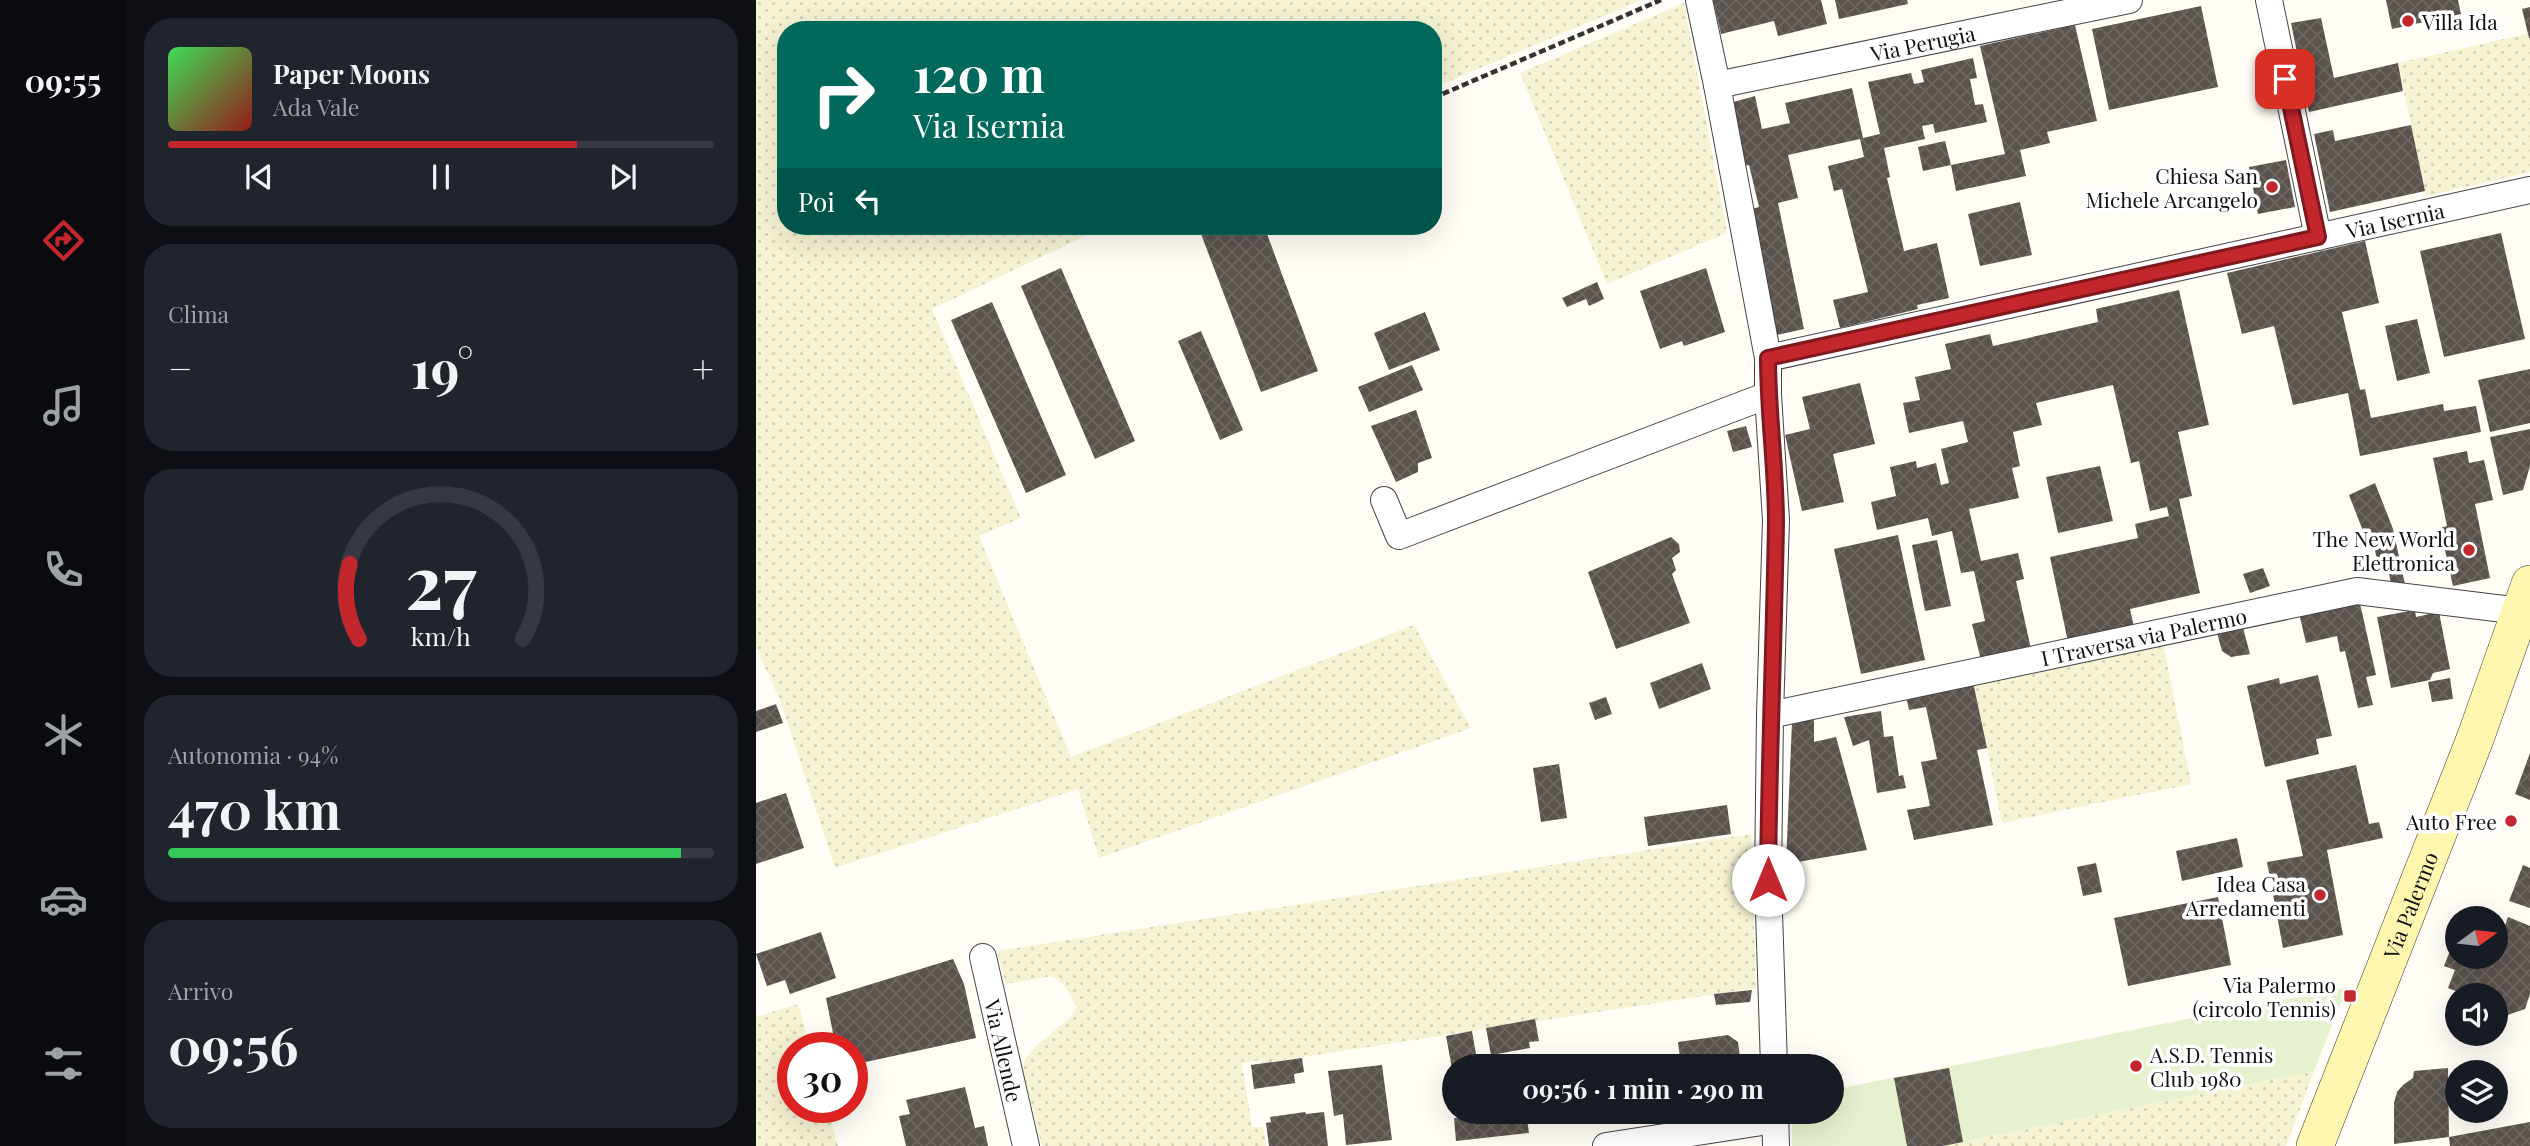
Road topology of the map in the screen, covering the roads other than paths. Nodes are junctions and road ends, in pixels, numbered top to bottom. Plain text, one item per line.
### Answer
1 (1699, 0) edge
2 (2129, 0) edge
3 (2269, 0) edge
4 (1717, 85) junction
5 (2530, 190) edge
6 (2318, 237) junction
7 (1768, 358) junction
8 (1768, 395) junction
9 (1384, 500) dead end
10 (2525, 597) edge
11 (1770, 715) junction
12 (983, 957) dead end
13 (1774, 1054) edge
14 (1775, 1126) edge
15 (1026, 1146) edge
16 (1606, 1146) edge
17 (2315, 1146) edge

1 - 4 street
2 - 4 street, Via Perugia
3 - 6 street
4 - 7 street
5 - 6 street, Via Isernia
6 - 7 street, Via Isernia
7 - 8 street
8 - 9 street
8 - 11 street
10 - 11 street, I Traversa via Palermo
10 - 17 main road, Via Palermo
11 - 13 street
12 - 15 street, Via Allende
14 - 16 street

